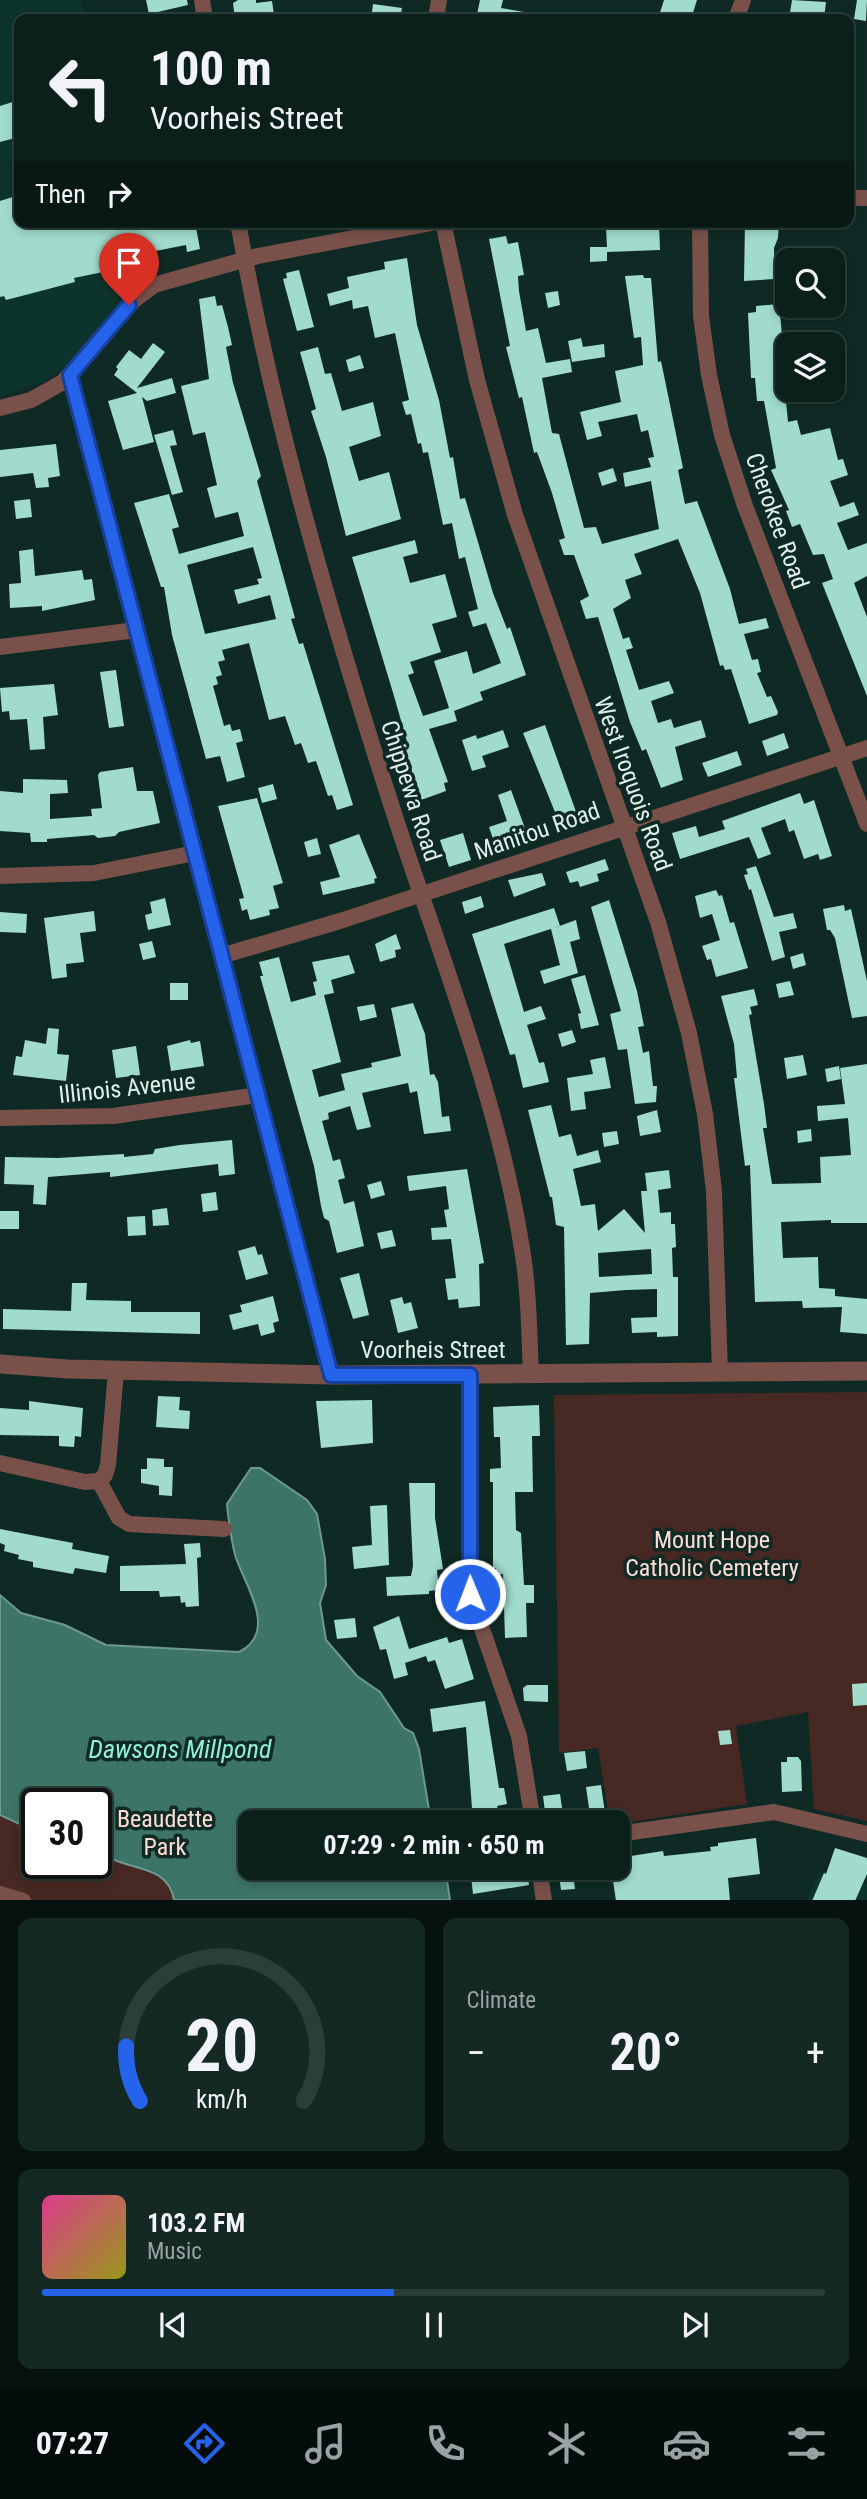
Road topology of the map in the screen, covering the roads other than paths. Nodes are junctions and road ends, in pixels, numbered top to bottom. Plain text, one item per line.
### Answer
1 (239, 228) edge
2 (406, 228) edge
3 (444, 228) edge
4 (700, 228) edge
5 (245, 259) junction
6 (70, 375) junction
7 (0, 408) edge
8 (136, 631) junction
9 (0, 648) edge
10 (867, 748) edge
11 (841, 755) junction
12 (867, 824) edge
13 (624, 826) junction
14 (195, 853) junction
15 (0, 876) edge
16 (420, 894) junction
17 (221, 956) junction
18 (258, 1095) junction
19 (0, 1118) edge
20 (0, 1364) edge
21 (116, 1371) junction
22 (867, 1371) edge
23 (720, 1372) junction
24 (531, 1374) junction
25 (331, 1375) junction
26 (470, 1375) junction
27 (0, 1463) edge
28 (99, 1480) junction
29 (224, 1530) dead end
30 (531, 1810) edge
31 (630, 1832) edge
32 (867, 1834) edge
33 (541, 1880) edge
34 (0, 1895) edge
35 (23, 1900) edge
36 (544, 1900) edge

1 - 5 street, Chippewa Road
2 - 5 street
3 - 13 street, West Iroquois Road
4 - 11 street, Cherokee Road
5 - 6 street
5 - 16 street, Chippewa Road
6 - 7 street
6 - 8 street
8 - 9 street
8 - 14 street
10 - 11 street, Manitou Road
11 - 12 street, Cherokee Road
11 - 13 street, Manitou Road
13 - 16 street, Manitou Road
13 - 23 street, West Iroquois Road
14 - 15 street
14 - 17 street
16 - 17 street, Manitou Road
16 - 24 street, Chippewa Road
17 - 18 street
18 - 19 street, Illinois Avenue
18 - 25 street
20 - 21 street, Voorheis Street
21 - 25 street, Voorheis Street
21 - 28 street
22 - 23 street, Voorheis Street
23 - 24 street, Voorheis Street
24 - 26 street, Voorheis Street
25 - 26 street, Voorheis Street
26 - 30 street
27 - 28 street
28 - 29 street
31 - 32 street
33 - 36 street
34 - 35 street

